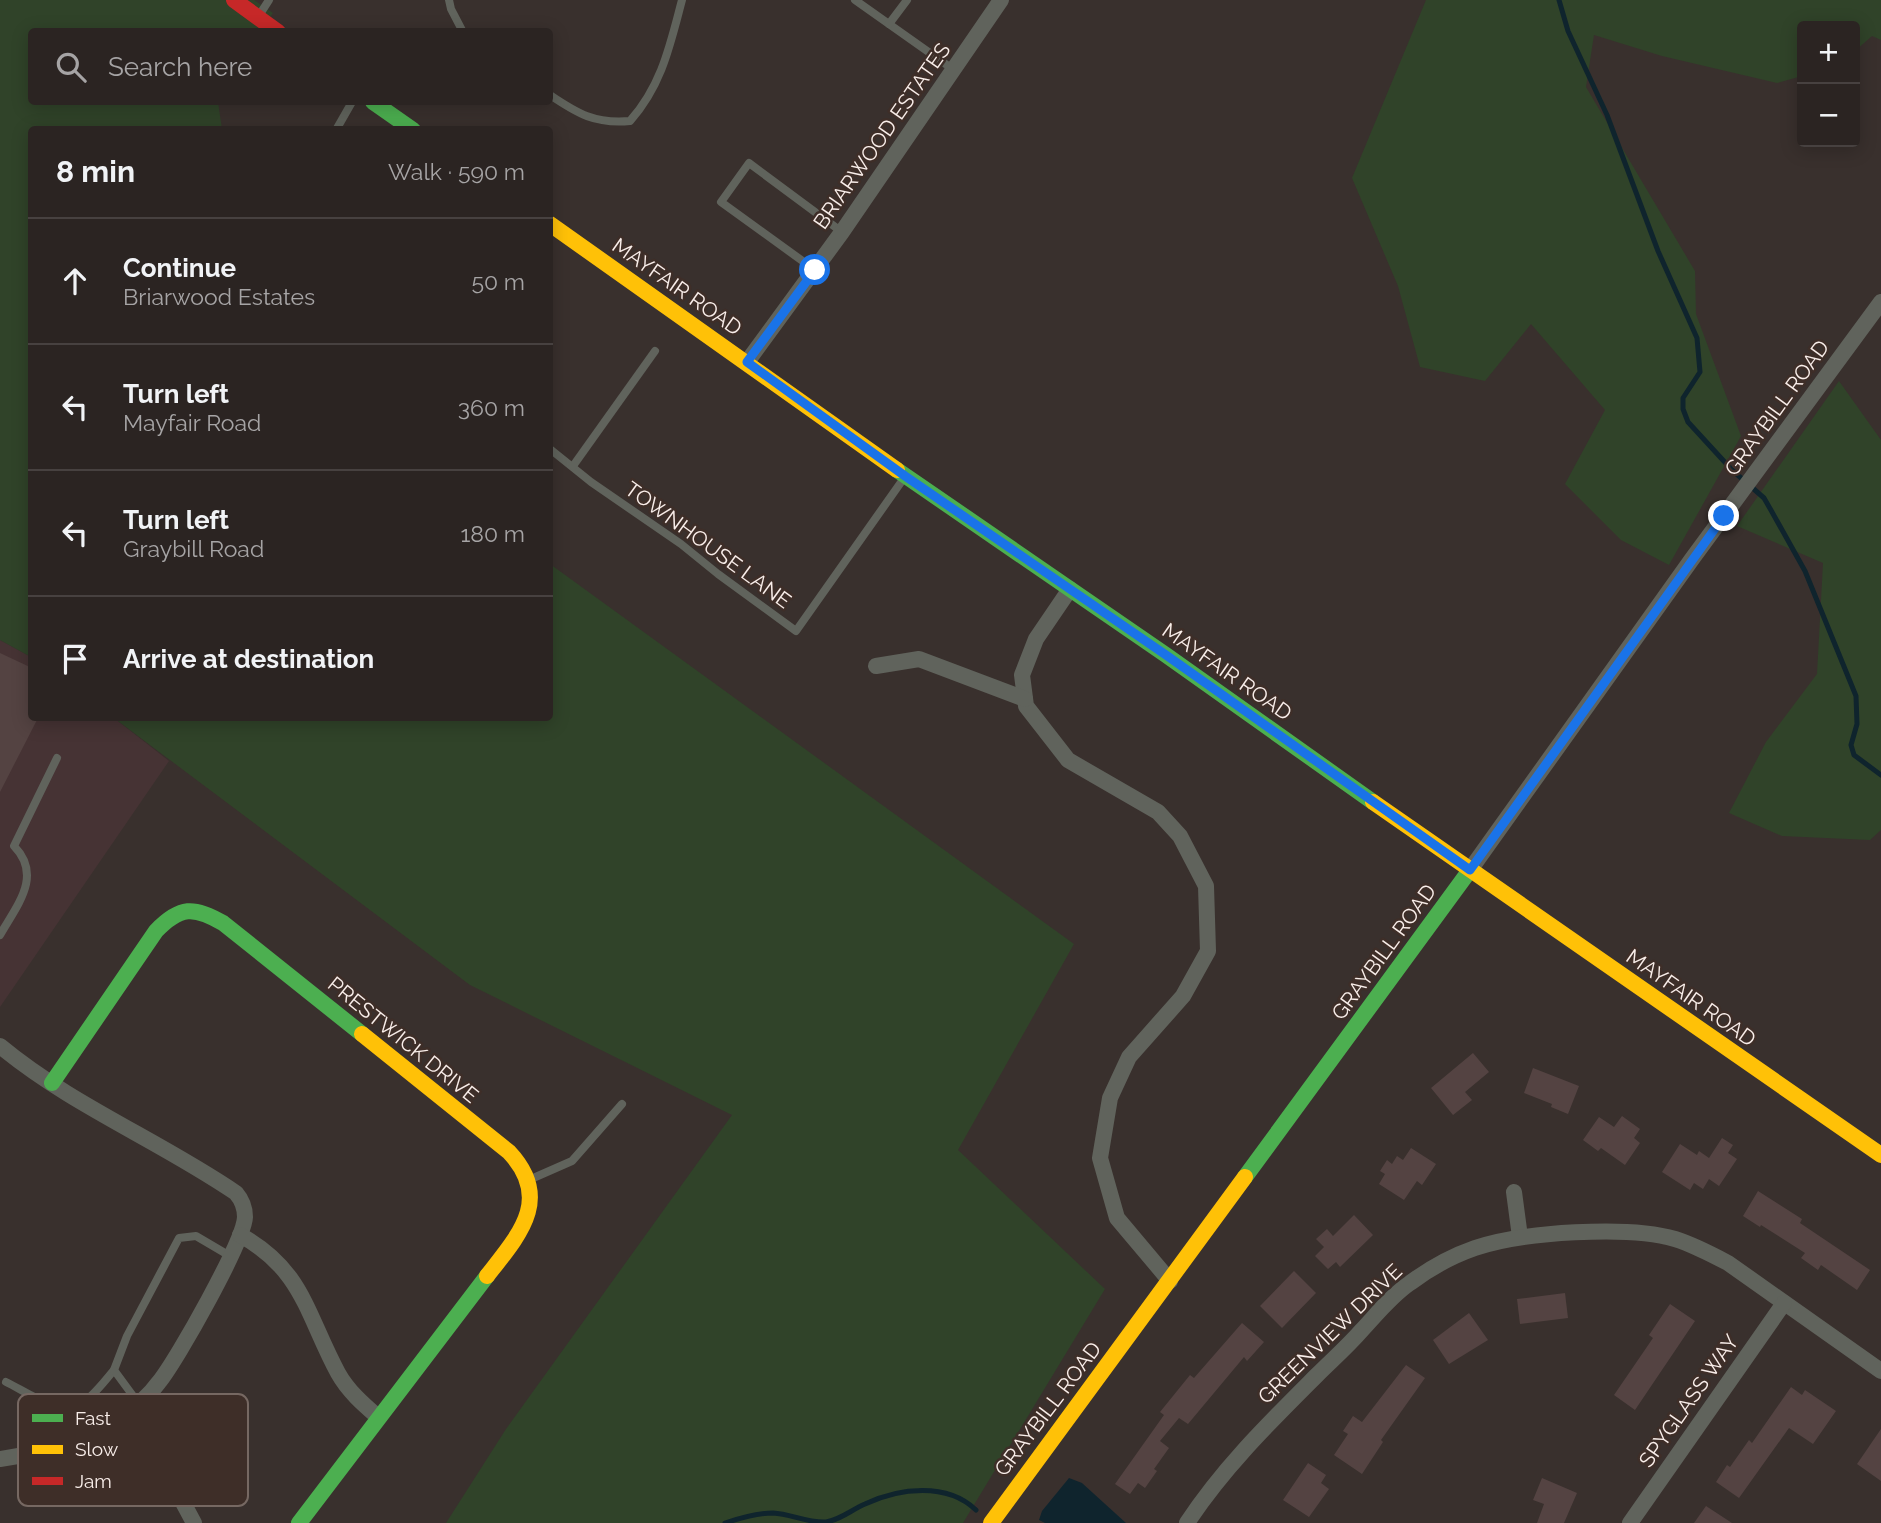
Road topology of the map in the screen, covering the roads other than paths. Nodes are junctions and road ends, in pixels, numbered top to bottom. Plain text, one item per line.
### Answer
1 (234, 0) edge
2 (269, 0) edge
3 (449, 0) edge
4 (682, 0) edge
5 (855, 0) edge
6 (907, 0) edge
7 (1001, 0) edge
8 (258, 16) junction
9 (889, 24) junction
10 (273, 28) edge
11 (461, 28) edge
12 (954, 70) junction
13 (553, 97) edge
14 (350, 105) edge
15 (377, 105) edge
16 (338, 126) edge
17 (407, 126) edge
18 (553, 227) edge
19 (842, 232) junction
20 (815, 270) junction
21 (1881, 302) edge
22 (655, 351) dead end
23 (747, 362) junction
24 (553, 451) edge
25 (573, 466) junction
26 (905, 476) junction
27 (1070, 589) junction
28 (876, 666) dead end
29 (1025, 699) junction
30 (57, 758) dead end
31 (1470, 870) junction
32 (0, 935) edge
33 (0, 1046) edge
34 (51, 1083) junction
35 (622, 1104) dead end
36 (1881, 1155) edge
37 (528, 1180) junction
38 (1514, 1192) dead end
39 (240, 1235) junction
40 (1520, 1237) junction
41 (230, 1256) junction
42 (1170, 1280) junction
43 (1784, 1303) junction
44 (114, 1370) junction
45 (1881, 1371) edge
46 (6, 1382) dead end
47 (30, 1394) edge
48 (91, 1394) edge
49 (132, 1394) edge
50 (149, 1394) edge
51 (378, 1417) junction
52 (18, 1455) edge
53 (0, 1459) edge
54 (185, 1506) edge
55 (194, 1523) edge
56 (299, 1523) edge
57 (991, 1523) edge
58 (1186, 1523) edge
59 (1630, 1523) edge

1 - 8 street
2 - 8 lane
3 - 11 lane
4 - 13 lane
5 - 9 lane
6 - 9 lane
7 - 12 street, BRIARWOOD ESTATES
8 - 10 street
9 - 12 lane
12 - 19 street, BRIARWOOD ESTATES
14 - 16 lane
15 - 17 street
18 - 23 street, MAYFAIR ROAD
19 - 20 street, BRIARWOOD ESTATES
19 - 20 lane
20 - 23 street, BRIARWOOD ESTATES
21 - 31 street, GRAYBILL ROAD
22 - 25 lane
23 - 26 street, MAYFAIR ROAD
24 - 25 lane, TOWNHOUSE LANE
25 - 26 lane, TOWNHOUSE LANE
26 - 27 street, MAYFAIR ROAD
27 - 29 street
27 - 31 street, MAYFAIR ROAD
28 - 29 street
29 - 42 street
30 - 32 lane
31 - 36 street, MAYFAIR ROAD
31 - 42 street, GRAYBILL ROAD
33 - 34 street
34 - 37 street, PRESTWICK DRIVE
34 - 39 street
35 - 37 lane
37 - 51 street
38 - 40 street
39 - 41 street
39 - 51 street
40 - 43 street, GREENVIEW DRIVE
40 - 58 street, GREENVIEW DRIVE
41 - 44 lane
41 - 50 street
42 - 57 street, GRAYBILL ROAD
43 - 45 street, GREENVIEW DRIVE
43 - 59 street, SPYGLASS WAY
44 - 48 lane
44 - 49 lane
46 - 47 lane
51 - 56 street
52 - 53 street
54 - 55 street

